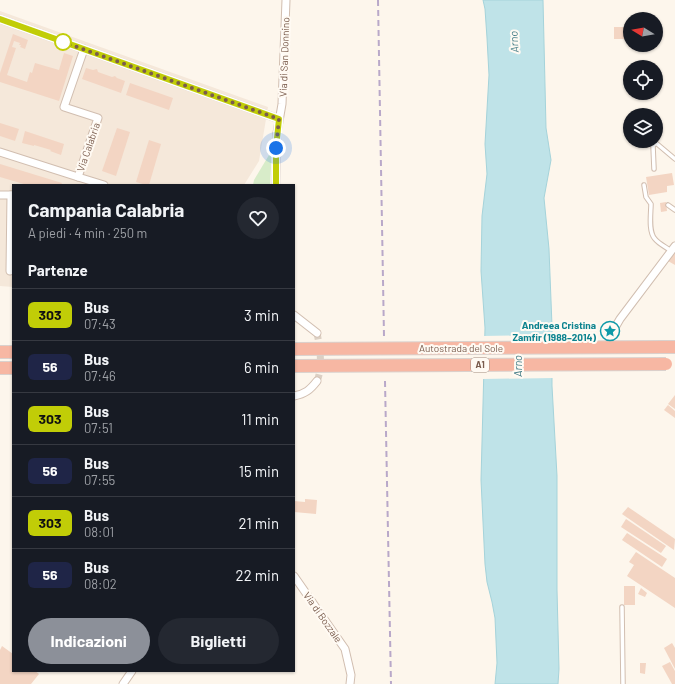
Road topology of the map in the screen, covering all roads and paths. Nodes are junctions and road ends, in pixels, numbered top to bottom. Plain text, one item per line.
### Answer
1 (286, 0) edge
2 (0, 19) edge
3 (84, 49) junction
4 (279, 119) junction
5 (0, 152) edge
6 (675, 159) edge
7 (654, 169) dead end
8 (78, 177) junction
9 (101, 184) edge
10 (276, 184) edge
11 (644, 185) dead end
12 (0, 195) edge
13 (12, 195) edge
14 (668, 205) dead end
15 (675, 210) edge
16 (673, 248) edge
17 (10, 271) dead end
18 (295, 316) edge
19 (317, 333) tunnel mouth
20 (609, 338) dead end
21 (670, 347) edge
22 (295, 349) edge
23 (0, 352) edge
24 (12, 352) edge
25 (670, 364) edge
26 (295, 366) edge
27 (0, 368) edge
28 (12, 368) edge
29 (316, 381) tunnel mouth
30 (295, 396) edge
31 (295, 577) edge
32 (622, 607) dead end
33 (131, 672) edge
34 (123, 684) edge
35 (350, 684) edge
36 (623, 684) edge

1 - 4 street, Via di San Donnino
2 - 3 street
3 - 4 street
3 - 8 street, Via Calabria
4 - 10 street, Via di San Donnino
5 - 8 street, Via Calabria
6 - 7 lane
8 - 9 street, Via Calabria
11 - 16 lane
12 - 13 street
13 - 17 street
14 - 15 lane
16 - 20 street
18 - 19 street
21 - 22 highway, Autostrada del Sole / A1, bridge
23 - 24 highway
25 - 26 highway, Autostrada del Sole / A1, bridge
27 - 28 highway
29 - 30 street
31 - 35 street, Via di Bozzale
32 - 36 lane
33 - 34 street

